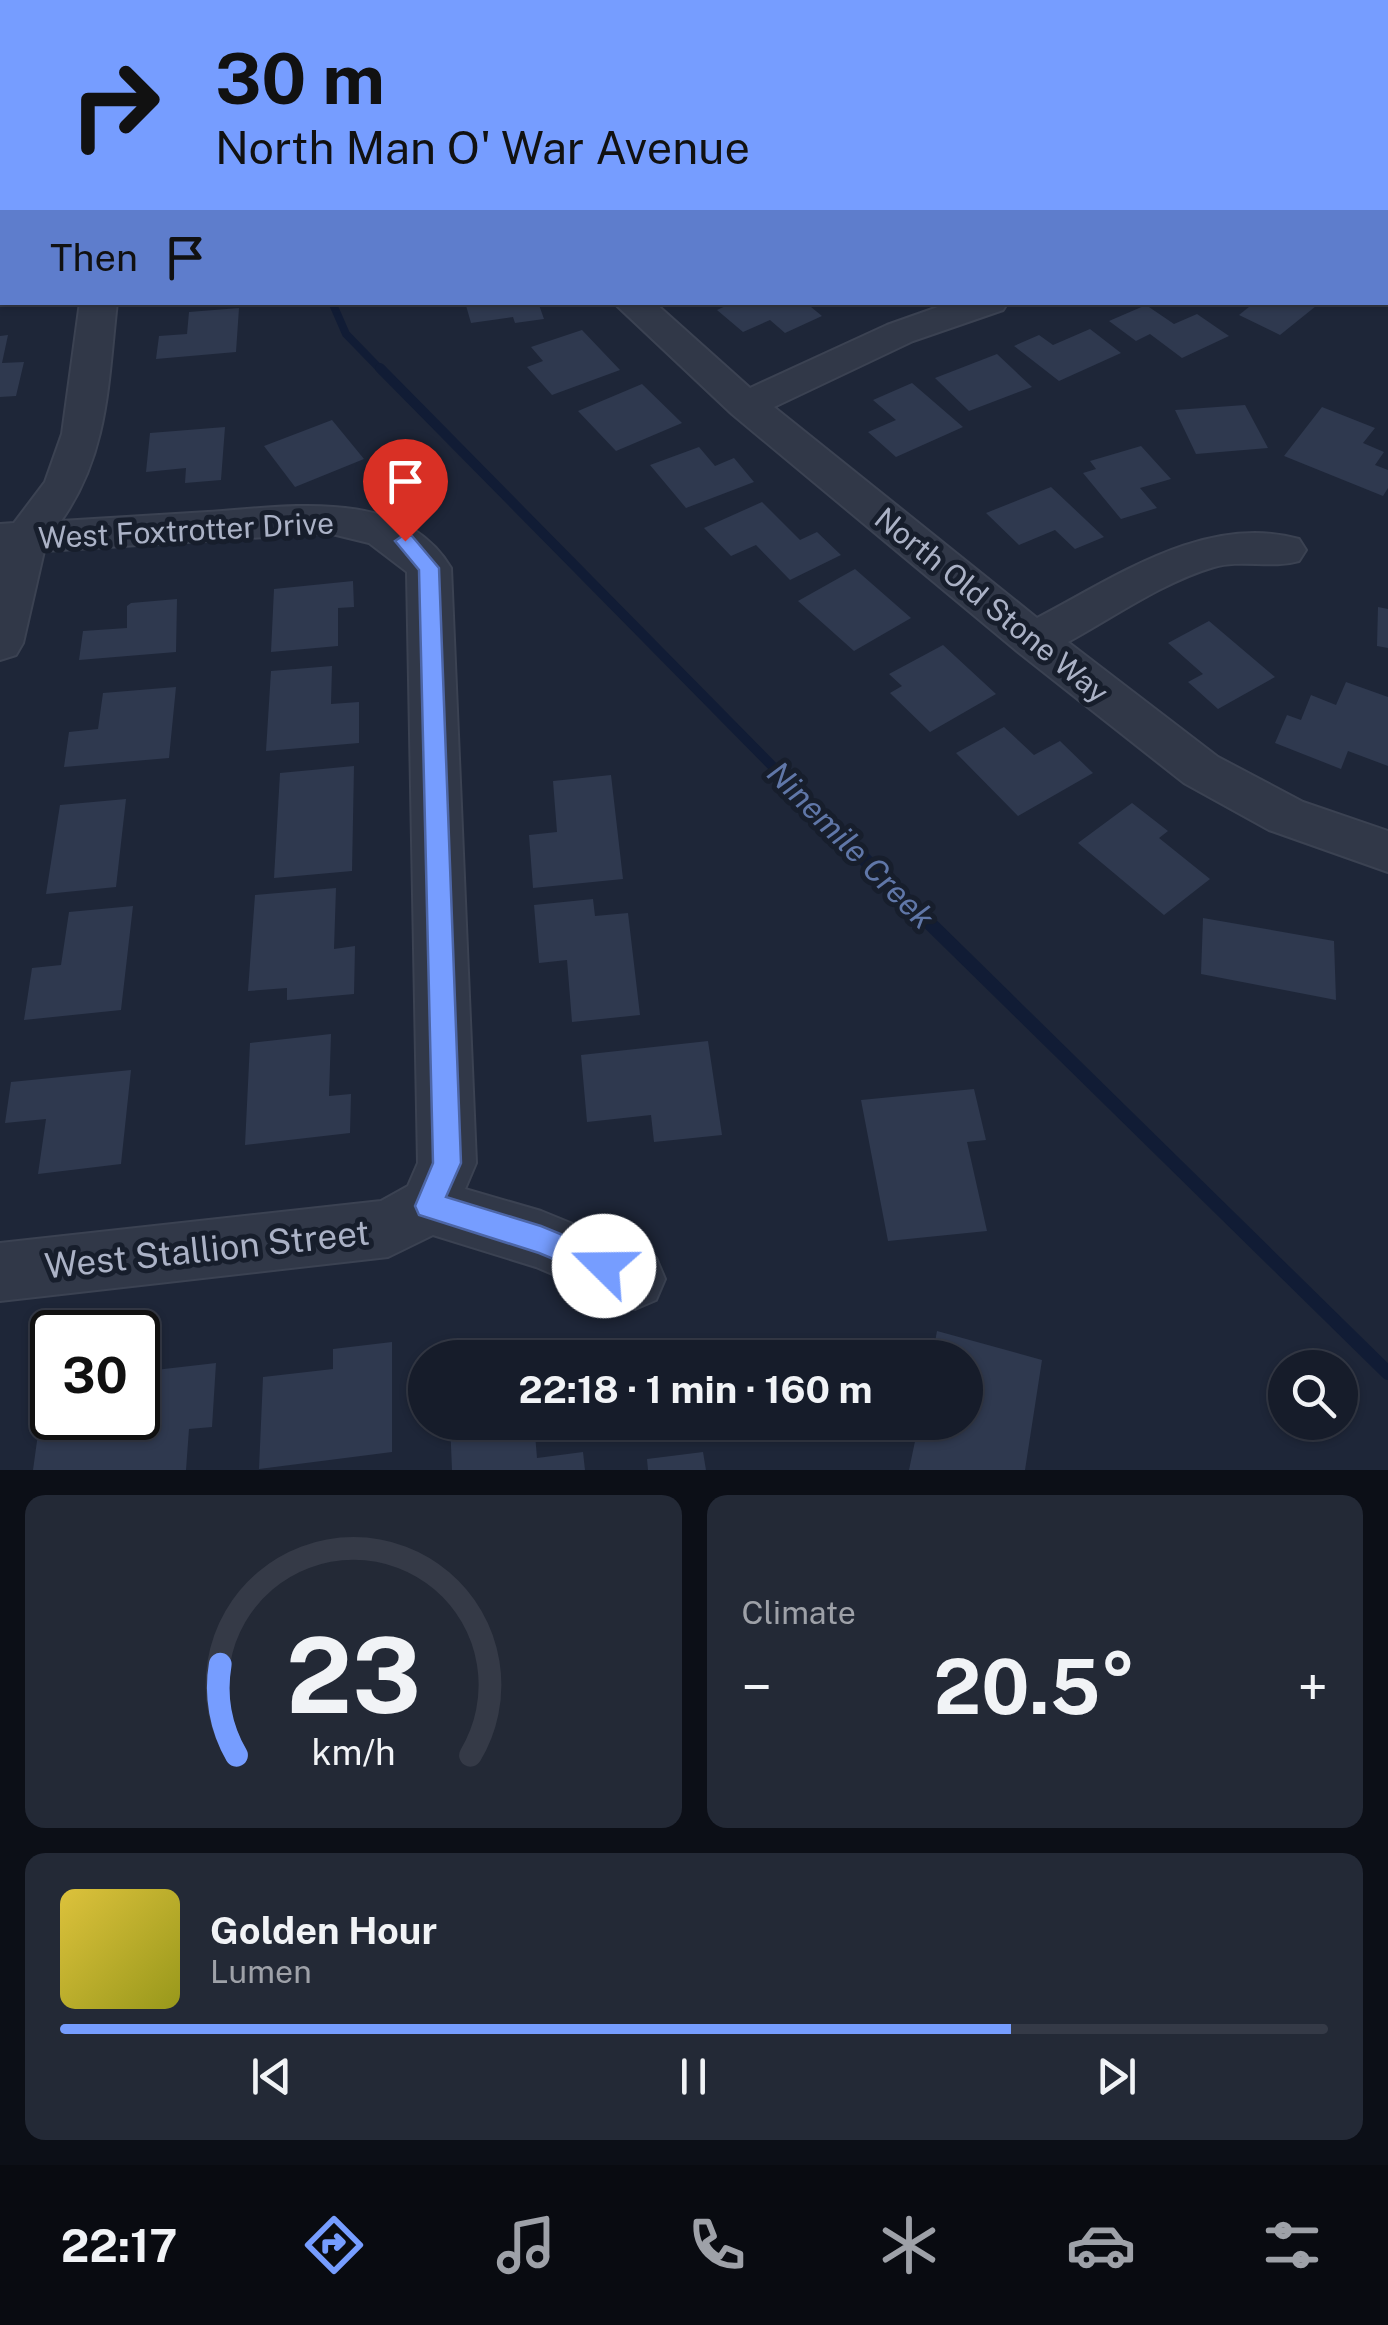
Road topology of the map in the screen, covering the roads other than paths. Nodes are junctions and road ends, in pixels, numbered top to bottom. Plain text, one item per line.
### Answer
1 (99, 305) edge
2 (634, 305) edge
3 (981, 305) edge
4 (746, 405) junction
5 (13, 538) edge
6 (1284, 550) dead end
7 (1034, 640) junction
8 (0, 643) edge
9 (1388, 852) edge
10 (429, 1206) junction
11 (0, 1272) edge
12 (635, 1278) dead end

1 - 5 street
2 - 4 street, North Old Stone Way
3 - 4 street
4 - 7 street, North Old Stone Way
5 - 8 street
5 - 10 street, West Foxtrotter Drive
6 - 7 street
7 - 9 street, North Old Stone Way
10 - 11 street, West Stallion Street
10 - 12 street

